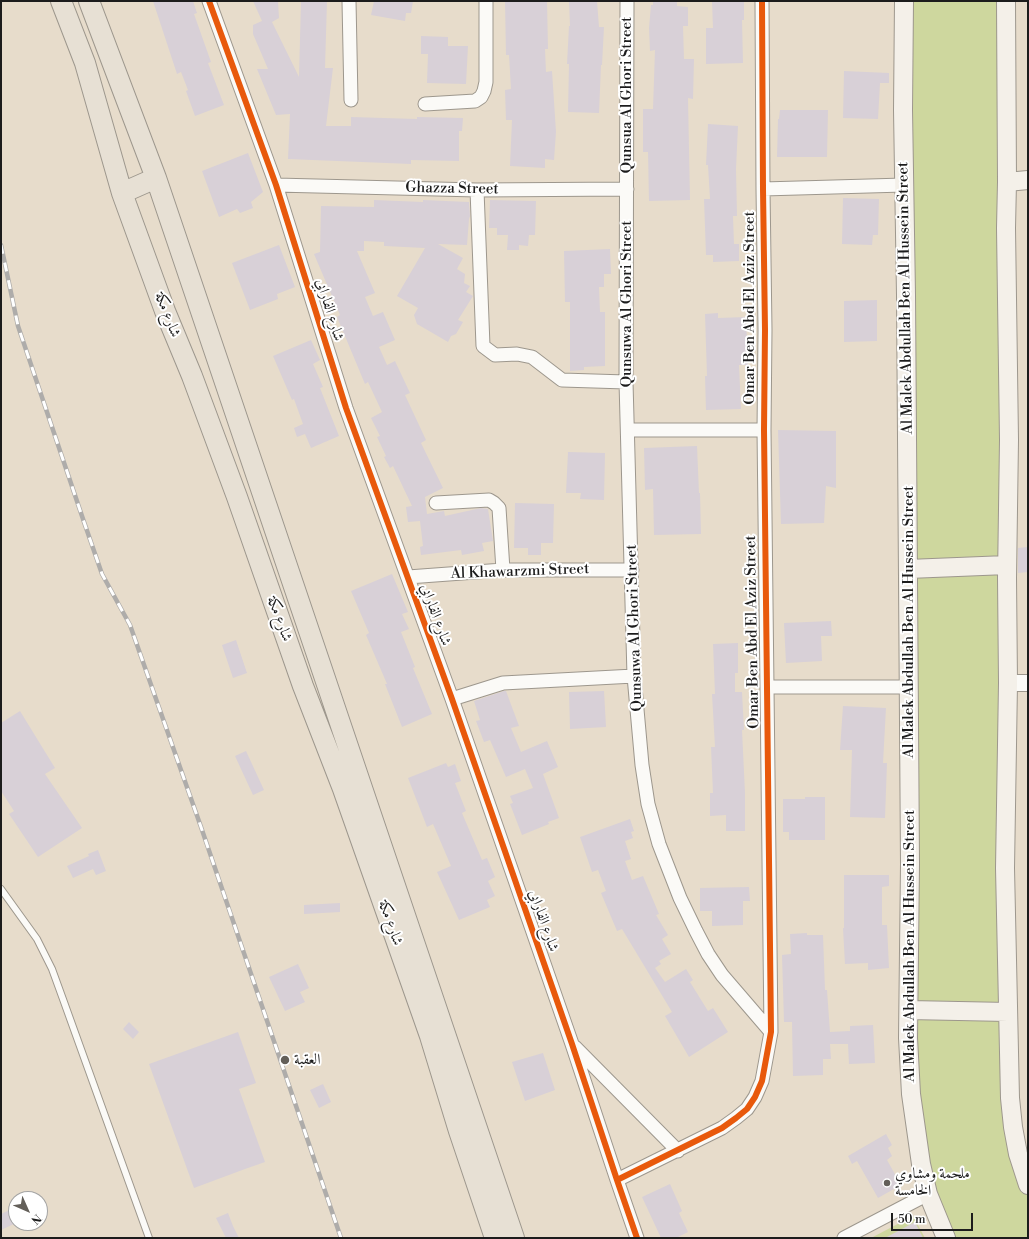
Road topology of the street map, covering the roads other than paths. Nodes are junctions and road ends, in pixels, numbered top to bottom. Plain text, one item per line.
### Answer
1 (61, 1) edge
2 (89, 1) edge
3 (209, 1) edge
4 (349, 1) edge
5 (486, 1) edge
6 (626, 1) edge
7 (762, 1) edge
8 (904, 1) edge
9 (1006, 1) edge
10 (351, 100) dead end
11 (425, 104) dead end
12 (156, 178) junction
13 (1028, 180) edge
14 (1007, 182) junction
15 (276, 185) junction
16 (904, 185) junction
17 (627, 189) junction
18 (762, 189) junction
19 (477, 190) junction
20 (122, 193) junction
21 (626, 382) junction
22 (629, 430) junction
23 (764, 430) junction
24 (436, 503) dead end
25 (1008, 565) junction
26 (908, 569) junction
27 (503, 570) junction
28 (632, 570) junction
29 (408, 577) junction
30 (634, 676) junction
31 (1008, 683) junction
32 (1028, 683) edge
33 (767, 686) junction
34 (909, 687) junction
35 (452, 699) junction
36 (1, 889) edge
37 (909, 1010) junction
38 (1008, 1012) junction
39 (771, 1032) junction
40 (572, 1044) junction
41 (678, 1150) junction
42 (617, 1180) junction
43 (1028, 1185) edge
44 (928, 1194) junction
45 (149, 1238) edge
46 (495, 1238) edge
47 (514, 1238) edge
48 (637, 1238) edge
49 (844, 1238) edge
50 (946, 1238) edge

1 - 20 main road, شارع مكة
2 - 12 main road, شارع مكة
3 - 15 street, شارع الفارابي
4 - 10 street
5 - 11 street
6 - 17 street, Qunsua Al Ghori Street
7 - 18 street, Omar Ben Abd El Aziz Street
8 - 16 main road, Al Malek Abdullah Ben Al Hussein Street
9 - 14 main road
12 - 20 main road
12 - 47 main road, شارع مكة
13 - 14 main road
14 - 25 main road
15 - 19 street, Ghazza Street
15 - 29 street, شارع الفارابي
16 - 18 street
16 - 26 main road, Al Malek Abdullah Ben Al Hussein Street
17 - 19 street, Ghazza Street
17 - 21 street, Qunsuwa Al Ghori Street
18 - 23 street, Omar Ben Abd El Aziz Street
19 - 21 street
20 - 46 main road, شارع مكة
21 - 22 street, Qunsuwa Al Ghori Street
22 - 23 street
22 - 28 street, Qunsuwa Al Ghori Street
23 - 33 street, Omar Ben Abd El Aziz Street
24 - 27 street
25 - 26 main road
25 - 31 main road
26 - 34 main road, Al Malek Abdullah Ben Al Hussein Street
27 - 28 street, Al Khawarzmi Street
27 - 29 street, Al Khawarzmi Street
28 - 30 street, Qunsuwa Al Ghori Street
29 - 35 street, شارع الفارابي
30 - 35 street
30 - 39 street, Qunsuwa Al Ghori Street
31 - 32 street
31 - 38 main road
33 - 34 street
33 - 39 street, Omar Ben Abd El Aziz Street
34 - 37 main road, Al Malek Abdullah Ben Al Hussein Street
35 - 40 street, شارع الفارابي
36 - 45 lane
37 - 38 main road
37 - 44 main road, Al Malek Abdullah Ben Al Hussein Street
38 - 43 main road
39 - 41 street, Omar Ben Abd El Aziz Street
40 - 41 street
40 - 42 street, شارع الفارابي
41 - 42 street, Omar Ben Abd El Aziz Street
42 - 48 street, شارع الفارابي
44 - 49 street
44 - 50 main road, Al Malek Abdullah Ben Al Hussein Street

